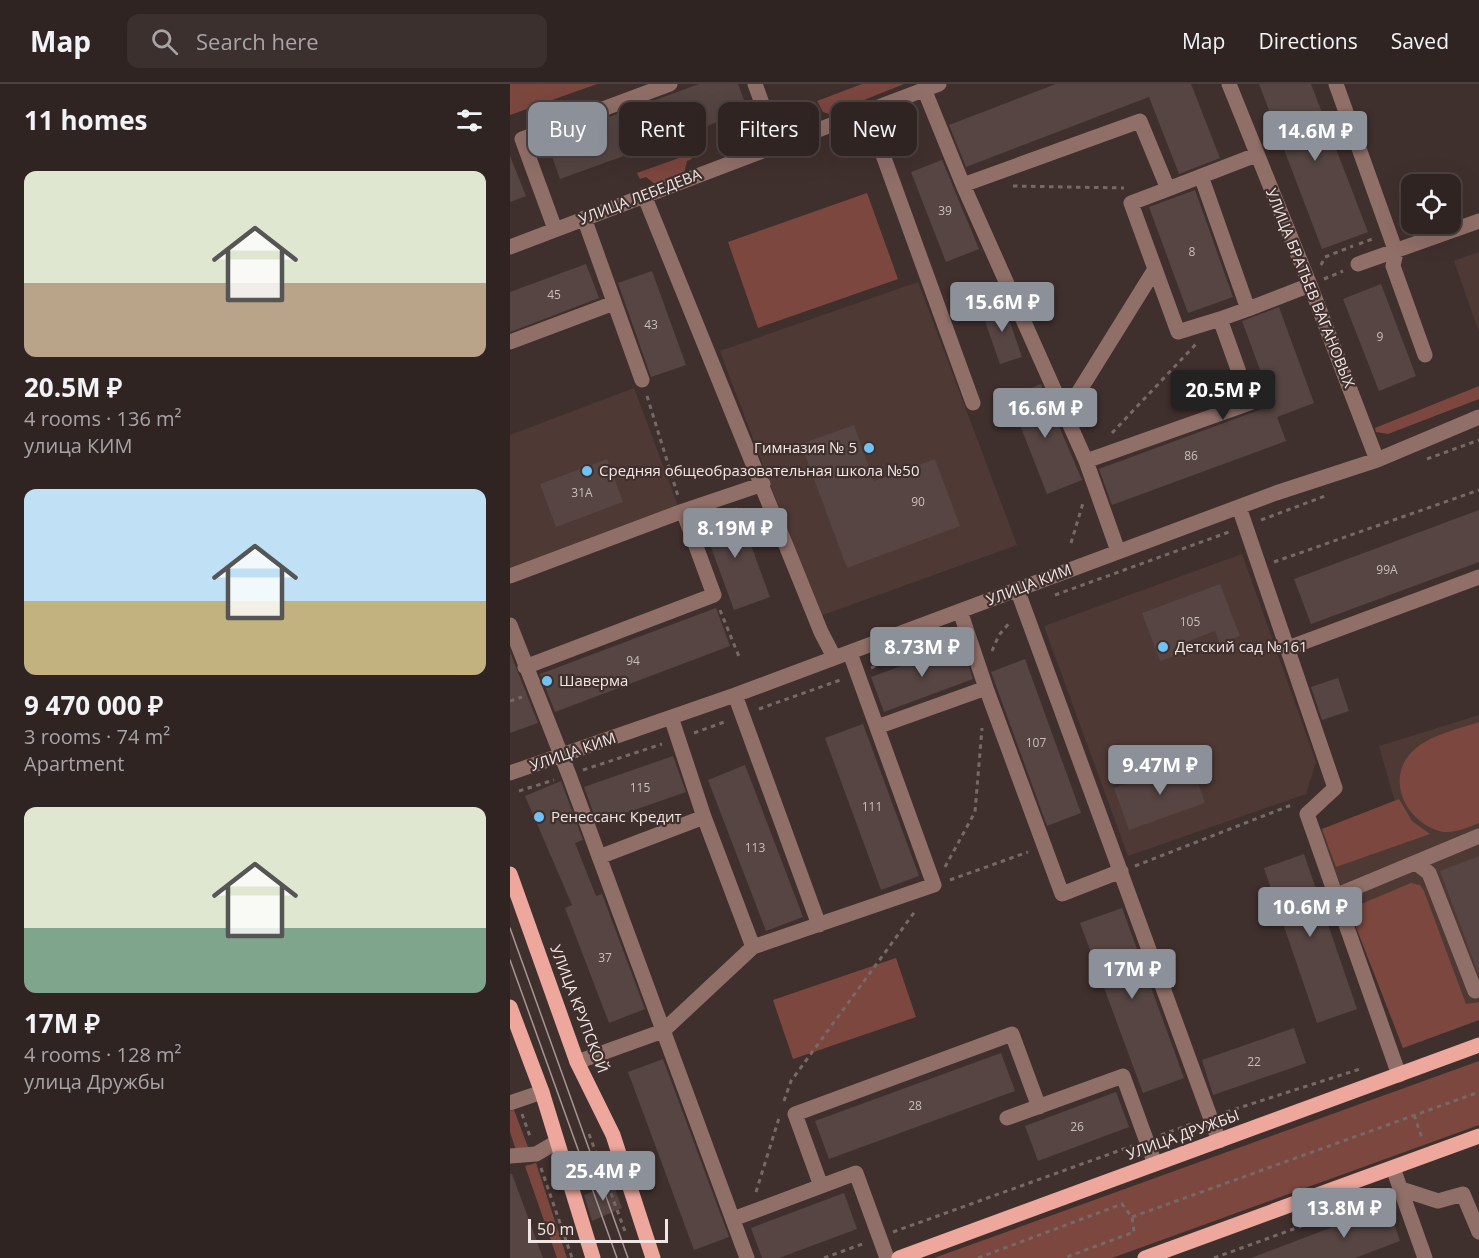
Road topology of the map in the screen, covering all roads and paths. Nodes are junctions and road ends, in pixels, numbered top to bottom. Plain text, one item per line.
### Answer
1 (670, 84) edge
2 (754, 84) edge
3 (939, 84) edge
4 (1229, 84) edge
5 (1336, 84) edge
6 (924, 89) junction
7 (761, 102) edge
8 (890, 102) edge
9 (748, 156) edge
10 (883, 156) edge
11 (1256, 156) junction
12 (1202, 176) junction
13 (963, 185) junction
14 (1008, 186) dead end
15 (1133, 188) dead end
16 (1168, 189) junction
17 (644, 195) junction
18 (584, 218) junction
19 (1479, 221) edge
20 (555, 229) junction
21 (510, 247) edge
22 (1396, 252) junction
23 (1358, 264) joint
24 (1155, 269) junction
25 (1311, 285) junction
26 (614, 303) junction
27 (1248, 309) junction
28 (1220, 319) junction
29 (510, 342) edge
30 (1425, 355) dead end
31 (642, 380) joint
32 (973, 403) dead end
33 (1065, 414) junction
34 (1479, 417) edge
35 (1110, 436) dead end
36 (1479, 440) edge
37 (1377, 460) junction
38 (1425, 460) dead end
39 (1086, 461) junction
40 (1091, 476) junction
41 (763, 484) junction
42 (1479, 490) edge
43 (1330, 495) dead end
44 (1239, 507) junction
45 (683, 511) junction
46 (1245, 526) junction
47 (1071, 543) dead end
48 (1119, 551) junction
49 (1260, 567) junction
50 (510, 576) edge
51 (1479, 577) edge
52 (1017, 589) junction
53 (714, 594) junction
54 (1024, 607) junction
55 (960, 611) junction
56 (510, 625) edge
57 (965, 628) junction
58 (1288, 648) junction
59 (849, 652) junction
60 (834, 657) junction
61 (740, 659) dead end
62 (525, 666) junction
63 (858, 673) junction
64 (984, 682) junction
65 (735, 695) junction
66 (744, 715) junction
67 (671, 717) junction
68 (983, 722) dead end
69 (877, 727) junction
70 (678, 738) junction
71 (560, 756) junction
72 (510, 773) edge
73 (569, 775) junction
74 (519, 791) dead end
75 (1303, 801) dead end
76 (704, 818) junction
77 (1479, 836) edge
78 (1044, 846) junction
79 (599, 857) junction
80 (1416, 863) junction
81 (1121, 871) junction
82 (510, 873) edge
83 (934, 885) junction
84 (1335, 896) junction
85 (819, 925) junction
86 (753, 947) junction
87 (1479, 989) edge
88 (510, 1007) edge
89 (663, 1031) junction
90 (1479, 1045) edge
91 (577, 1062) junction
92 (1399, 1075) junction
93 (542, 1092) junction
94 (1479, 1092) edge
95 (784, 1103) dead end
96 (514, 1106) edge
97 (1039, 1107) junction
98 (780, 1113) dead end
99 (1007, 1119) dead end
100 (589, 1134) dead end
101 (1479, 1136) edge
102 (1219, 1141) junction
103 (555, 1143) junction
104 (536, 1154) junction
105 (510, 1156) edge
106 (1155, 1164) junction
107 (1393, 1168) junction
108 (821, 1186) junction
109 (1401, 1190) junction
110 (755, 1210) junction
111 (1132, 1217) junction
112 (733, 1219) junction
113 (1479, 1232) edge
114 (627, 1237) dead end
115 (572, 1258) edge
116 (593, 1258) edge
117 (653, 1258) edge
118 (747, 1258) edge
119 (887, 1258) edge
120 (899, 1258) edge
121 (978, 1258) edge
122 (1064, 1258) edge
123 (1145, 1258) edge
124 (1214, 1258) edge
125 (1425, 1258) edge

1 - 20 street
2 - 7 street
3 - 6 street, УЛИЦА ЛЕБЕДЕВА
4 - 11 street, УЛИЦА БРАТЬЕВ ВАГАНОВЫХ
5 - 22 street
6 - 8 street, УЛИЦА ЛЕБЕДЕВА
6 - 13 street
9 - 17 street, УЛИЦА ЛЕБЕДЕВА
10 - 32 street
11 - 12 street
11 - 25 street, УЛИЦА БРАТЬЕВ ВАГАНОВЫХ
12 - 16 street
12 - 27 street
13 - 16 street
13 - 33 street
14 - 15 path
16 - 24 street
17 - 18 street, УЛИЦА ЛЕБЕДЕВА
17 - 41 street
18 - 20 street, УЛИЦА ЛЕБЕДЕВА
18 - 26 street
19 - 22 street
20 - 21 street, УЛИЦА ЛЕБЕДЕВА
22 - 23 street
22 - 30 street
23 - 25 path
24 - 28 street
24 - 33 street
25 - 27 street
25 - 37 street, УЛИЦА БРАТЬЕВ ВАГАНОВЫХ
26 - 29 street
26 - 31 street
27 - 28 street
28 - 35 path
28 - 39 street
31 - 45 path
33 - 39 street
34 - 37 street, УЛИЦА КИМ
36 - 38 path
37 - 44 street, УЛИЦА КИМ
39 - 40 street
40 - 47 path
40 - 48 street
41 - 45 street
41 - 60 street
42 - 49 path
43 - 46 path
44 - 46 street
44 - 48 street, УЛИЦА КИМ
45 - 50 street
45 - 53 street
46 - 49 street
46 - 54 path
48 - 52 street, УЛИЦА КИМ
49 - 58 street
51 - 58 street
52 - 54 street
52 - 55 street, УЛИЦА КИМ
53 - 61 path
53 - 62 street
54 - 64 path
54 - 81 street
55 - 57 street
55 - 59 street, УЛИЦА КИМ
56 - 62 street
57 - 63 path
57 - 64 street
58 - 84 street
59 - 60 street, УЛИЦА КИМ
59 - 63 street
60 - 65 street, УЛИЦА КИМ
62 - 71 street
63 - 66 path
63 - 69 street
64 - 69 street
64 - 78 street
65 - 66 street
65 - 67 street, УЛИЦА КИМ
66 - 70 path
66 - 85 street
67 - 70 street
67 - 71 street, УЛИЦА КИМ
68 - 83 path
69 - 83 street
70 - 73 path
70 - 76 street
71 - 72 street, УЛИЦА КИМ
71 - 73 street
73 - 74 path
73 - 79 street
75 - 81 path
76 - 79 street
76 - 86 street
77 - 80 street
78 - 81 street
78 - 83 path
79 - 89 street
80 - 84 street
80 - 87 street
81 - 102 street
82 - 91 main road, УЛИЦА КРУПСКОЙ
83 - 85 street
83 - 95 path
84 - 92 street
85 - 86 street
86 - 89 street
88 - 93 main road
89 - 91 street
89 - 112 street
90 - 92 main road, УЛИЦА ДРУЖБЫ
91 - 117 main road, УЛИЦА КРУПСКОЙ
92 - 102 main road, УЛИЦА ДРУЖБЫ
93 - 96 street
93 - 103 main road
94 - 111 path
96 - 104 path
97 - 99 street
97 - 106 street
97 - 108 street
98 - 110 path
100 - 114 path
101 - 107 main road
102 - 106 main road, УЛИЦА ДРУЖБЫ
103 - 104 street
103 - 116 main road
104 - 105 street
104 - 115 path
106 - 120 main road, УЛИЦА ДРУЖБЫ
107 - 109 street
107 - 123 main road
108 - 110 street
108 - 119 street
109 - 113 street
109 - 124 path
109 - 125 street
110 - 112 street
111 - 121 path
111 - 122 path
112 - 118 street

